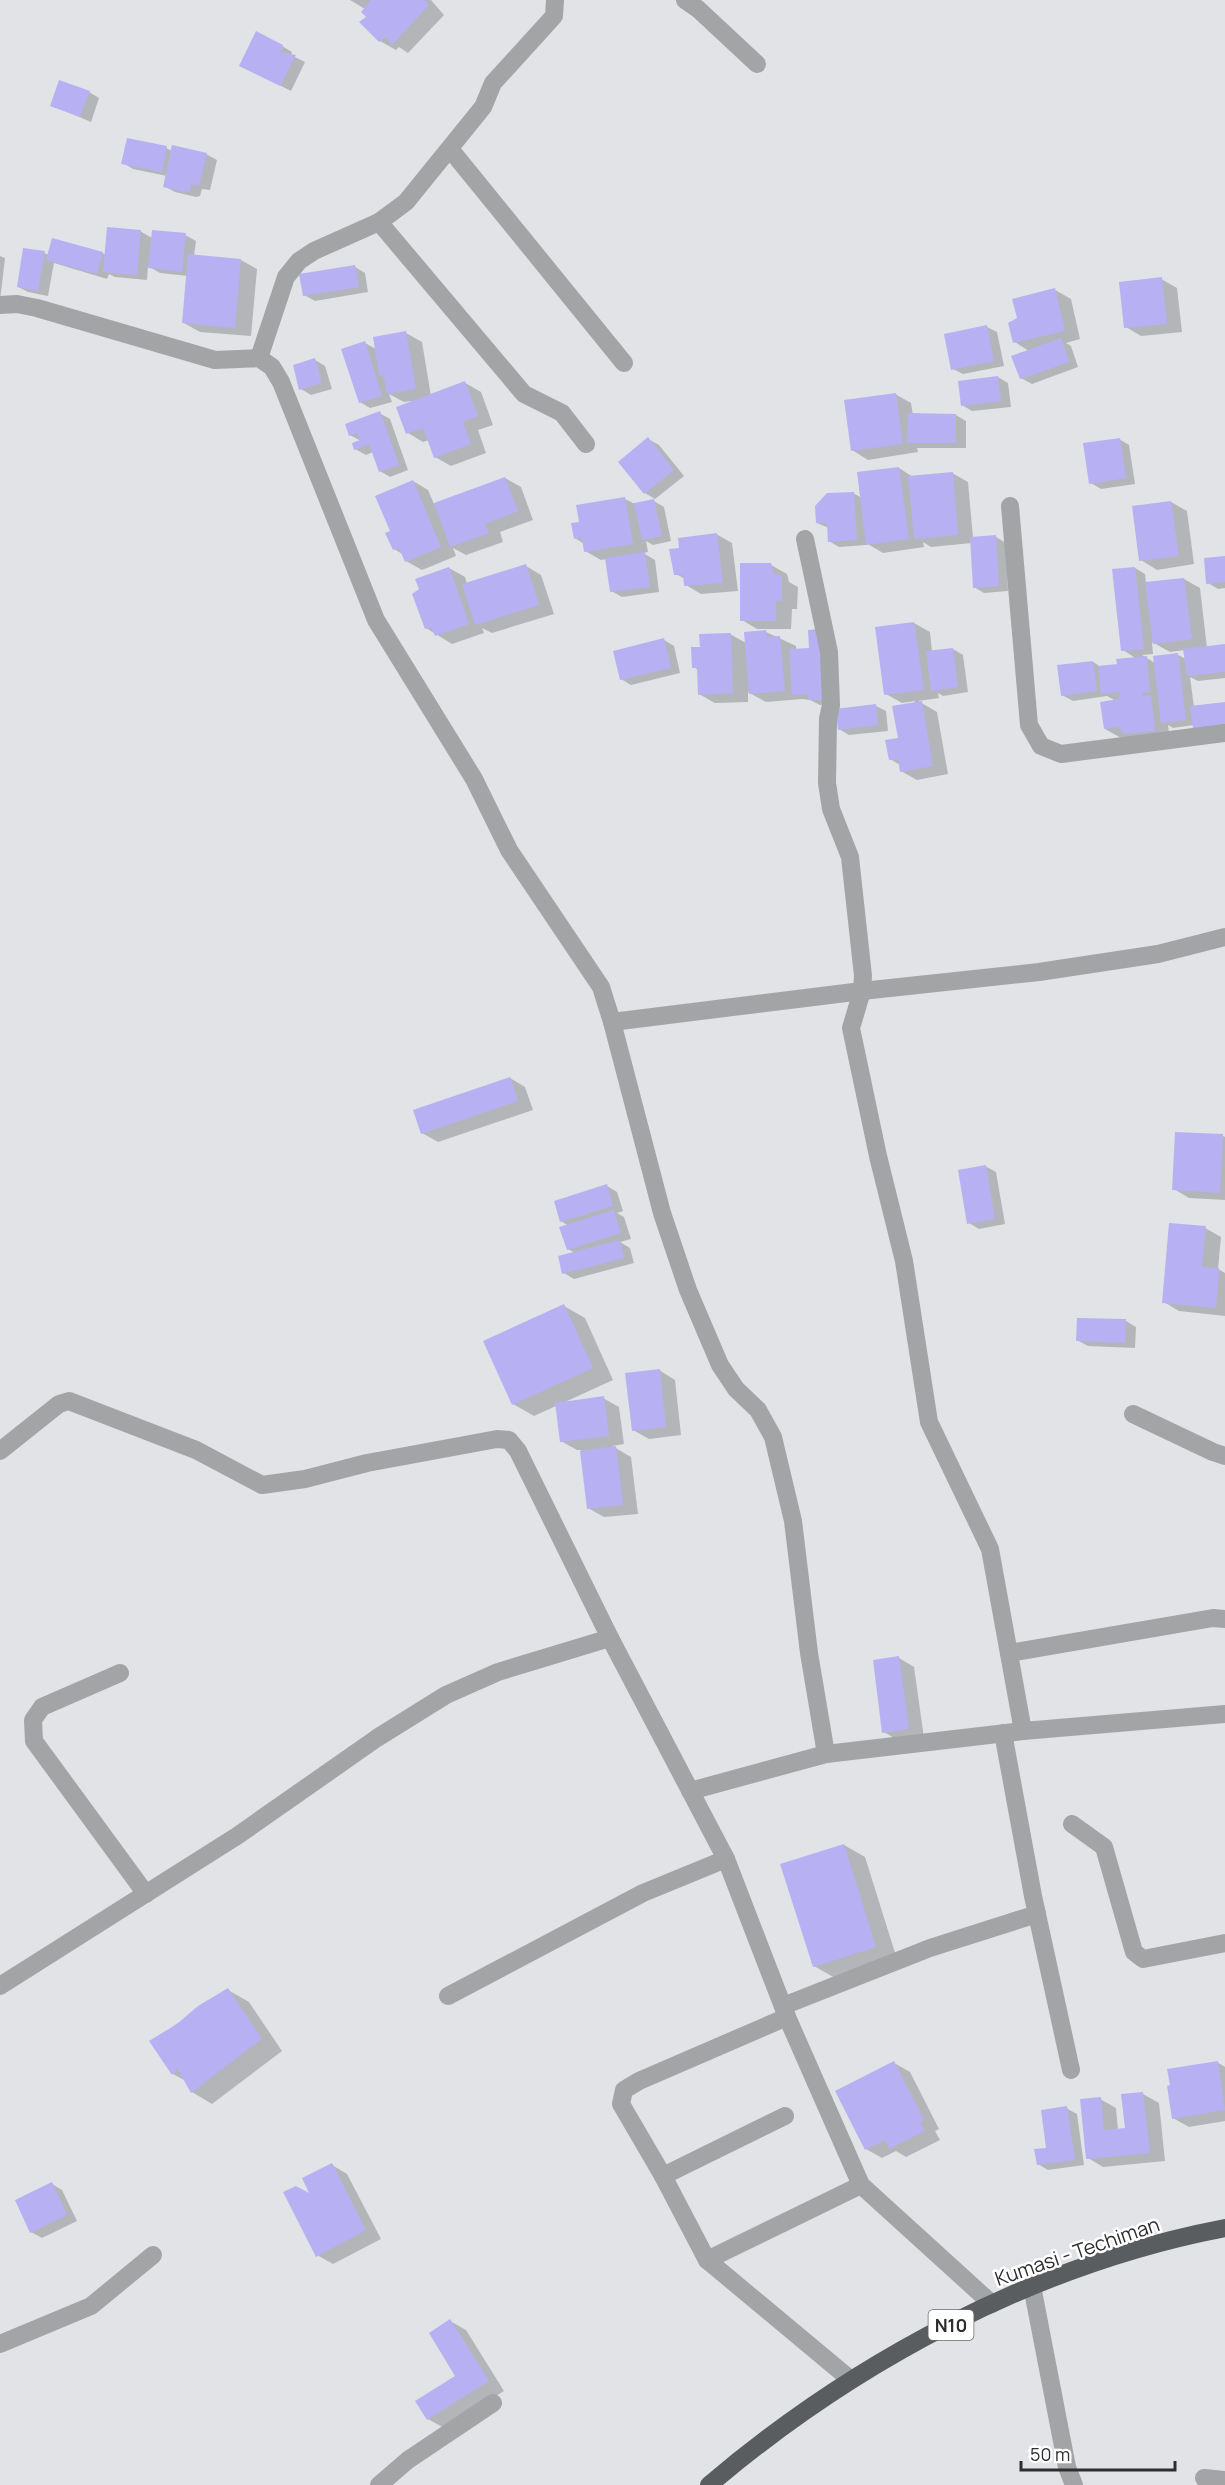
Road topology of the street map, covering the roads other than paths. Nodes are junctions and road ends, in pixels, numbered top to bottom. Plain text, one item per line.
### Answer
1 (555, 0) edge
2 (685, 0) edge
3 (757, 64) dead end
4 (450, 149) junction
5 (379, 222) junction
6 (0, 305) edge
7 (259, 358) junction
8 (624, 363) dead end
9 (585, 444) dead end
10 (1010, 506) dead end
11 (805, 539) dead end
12 (1225, 733) edge
13 (1225, 937) edge
14 (862, 991) junction
15 (612, 1022) junction
16 (1133, 1414) dead end
17 (0, 1451) edge
18 (1225, 1456) edge
19 (1225, 1619) edge
20 (610, 1638) junction
21 (1009, 1653) junction
22 (120, 1673) dead end
23 (1225, 1714) edge
24 (1023, 1731) junction
25 (1003, 1733) junction
26 (826, 1754) junction
27 (690, 1791) junction
28 (1072, 1824) dead end
29 (726, 1859) junction
30 (146, 1894) junction
31 (1037, 1914) junction
32 (1225, 1943) edge
33 (0, 1986) edge
34 (448, 1996) dead end
35 (785, 2012) junction
36 (1071, 2070) dead end
37 (785, 2116) dead end
38 (663, 2176) junction
39 (861, 2185) junction
40 (1225, 2228) edge
41 (153, 2255) dead end
42 (707, 2260) junction
43 (1032, 2286) junction
44 (993, 2304) junction
45 (0, 2344) edge
46 (851, 2380) junction
47 (493, 2403) dead end
48 (1204, 2478) dead end
49 (1225, 2480) edge
50 (379, 2485) edge
51 (709, 2485) edge
52 (1074, 2485) edge

1 - 4 street
2 - 3 street
4 - 5 street
4 - 8 street
5 - 7 street
5 - 9 street
6 - 7 street
7 - 15 street
10 - 12 street
11 - 14 street
13 - 14 street
14 - 15 street
14 - 21 street
15 - 26 street
16 - 18 street
17 - 20 street
19 - 21 street
20 - 27 street
20 - 30 street
21 - 24 street
22 - 30 street
23 - 24 street
24 - 25 street
25 - 26 street
25 - 31 street
26 - 27 street
27 - 29 street
28 - 32 street
29 - 34 street
29 - 35 street
30 - 33 street
31 - 35 street
31 - 36 street
35 - 38 street
35 - 39 street
37 - 38 street
38 - 42 street
39 - 42 street
39 - 44 street
40 - 43 highway, Kumasi - Techiman / N10
41 - 45 street
42 - 46 street
43 - 44 highway, Kumasi - Techiman / N10
43 - 52 street
44 - 46 highway, Kumasi - Techiman / N10
46 - 51 highway, Kumasi - Techiman / N10
47 - 50 street
48 - 49 street

